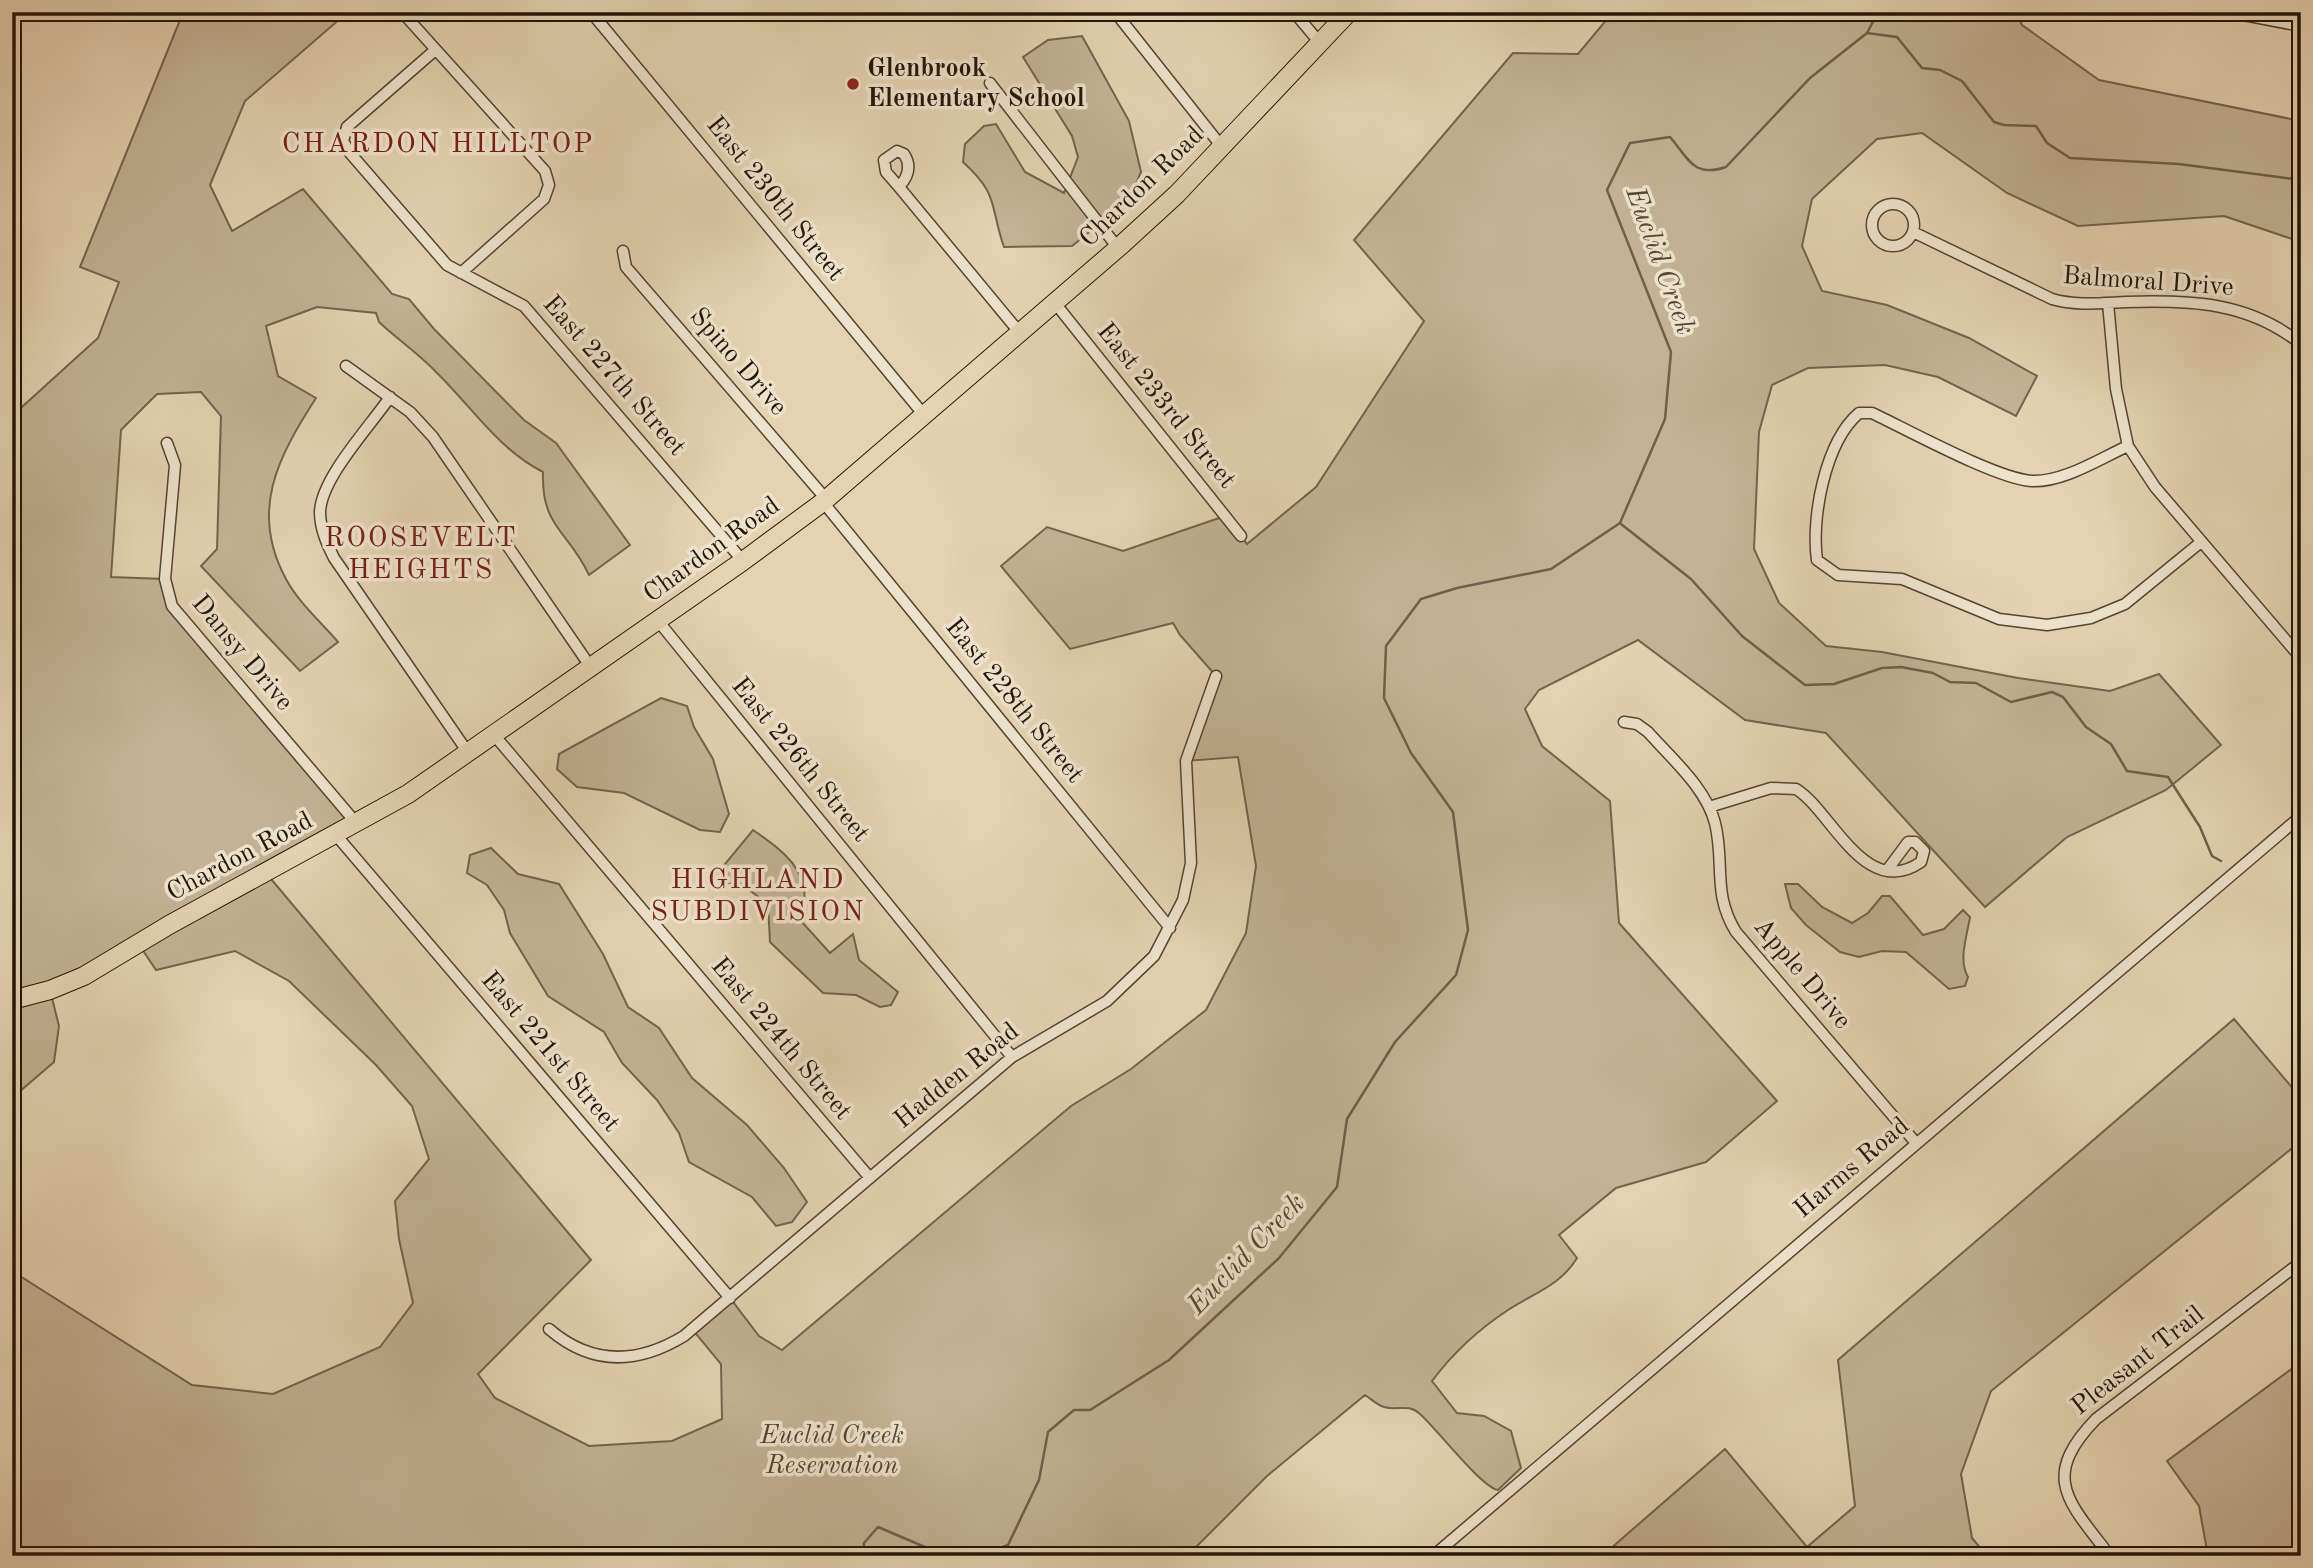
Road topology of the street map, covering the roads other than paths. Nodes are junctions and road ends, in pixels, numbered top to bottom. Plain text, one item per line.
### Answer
1 (402, 12) edge
2 (591, 12) edge
3 (1115, 12) edge
4 (1294, 12) edge
5 (1349, 12) edge
6 (2228, 12) edge
7 (2260, 15) edge
8 (2301, 26) edge
9 (1320, 43) junction
10 (434, 51) junction
11 (990, 83) dead end
12 (1222, 147) junction
13 (899, 187) dead end
14 (1913, 232) junction
15 (1118, 248) junction
16 (623, 251) dead end
17 (461, 273) junction
18 (1055, 303) junction
19 (2108, 303) junction
20 (1020, 333) junction
21 (2301, 344) edge
22 (346, 366) dead end
23 (390, 397) junction
24 (924, 415) junction
25 (167, 443) dead end
26 (2128, 446) junction
27 (825, 500) junction
28 (1241, 536) dead end
29 (2201, 542) junction
30 (743, 561) junction
31 (659, 622) junction
32 (2301, 659) edge
33 (592, 669) junction
34 (1216, 676) dead end
35 (1624, 722) dead end
36 (495, 736) junction
37 (469, 754) junction
38 (1709, 807) junction
39 (2301, 816) edge
40 (356, 824) junction
41 (336, 835) junction
42 (1888, 869) dead end
43 (1170, 928) junction
44 (12, 1000) edge
45 (1012, 1058) junction
46 (1916, 1143) junction
47 (870, 1178) junction
48 (2301, 1262) edge
49 (730, 1298) junction
50 (550, 1329) dead end
51 (1433, 1556) edge
52 (2110, 1556) edge

1 - 10 street
2 - 24 street, East 230th Street
3 - 12 street
4 - 9 street
5 - 9 main road, Chardon Road
6 - 7 street
7 - 8 street
9 - 12 main road, Chardon Road
10 - 17 street
10 - 17 street, East 227th Street
11 - 15 street
12 - 15 main road, Chardon Road
13 - 20 street
14 - 14 street
14 - 19 street, Balmoral Drive
15 - 18 main road, Chardon Road
16 - 27 street, Spino Drive
17 - 30 street, East 227th Street
18 - 20 main road, Chardon Road
18 - 28 street, East 233rd Street
19 - 21 street, Balmoral Drive
19 - 26 street
20 - 24 main road, Chardon Road
22 - 23 street
23 - 33 street
23 - 37 street
24 - 27 main road, Chardon Road
25 - 40 street, Dansy Drive
26 - 29 street
26 - 29 street
27 - 30 main road, Chardon Road
27 - 43 street, East 228th Street
29 - 32 street
30 - 31 main road, Chardon Road
31 - 33 main road, Chardon Road
31 - 45 street, East 226th Street
33 - 36 main road, Chardon Road
34 - 43 street, Hadden Road
35 - 38 street, Apple Drive
36 - 37 main road, Chardon Road
36 - 47 street, East 224th Street
37 - 40 main road, Chardon Road
38 - 42 street
38 - 46 street, Apple Drive
39 - 46 street, Harms Road
40 - 41 main road, Chardon Road
41 - 44 main road, Chardon Road
41 - 49 street, East 221st Street
43 - 45 street, Hadden Road
45 - 47 street, Hadden Road
46 - 51 street, Harms Road
47 - 49 street, Hadden Road
48 - 52 street, Pleasant Trail
49 - 50 street, Hadden Road

